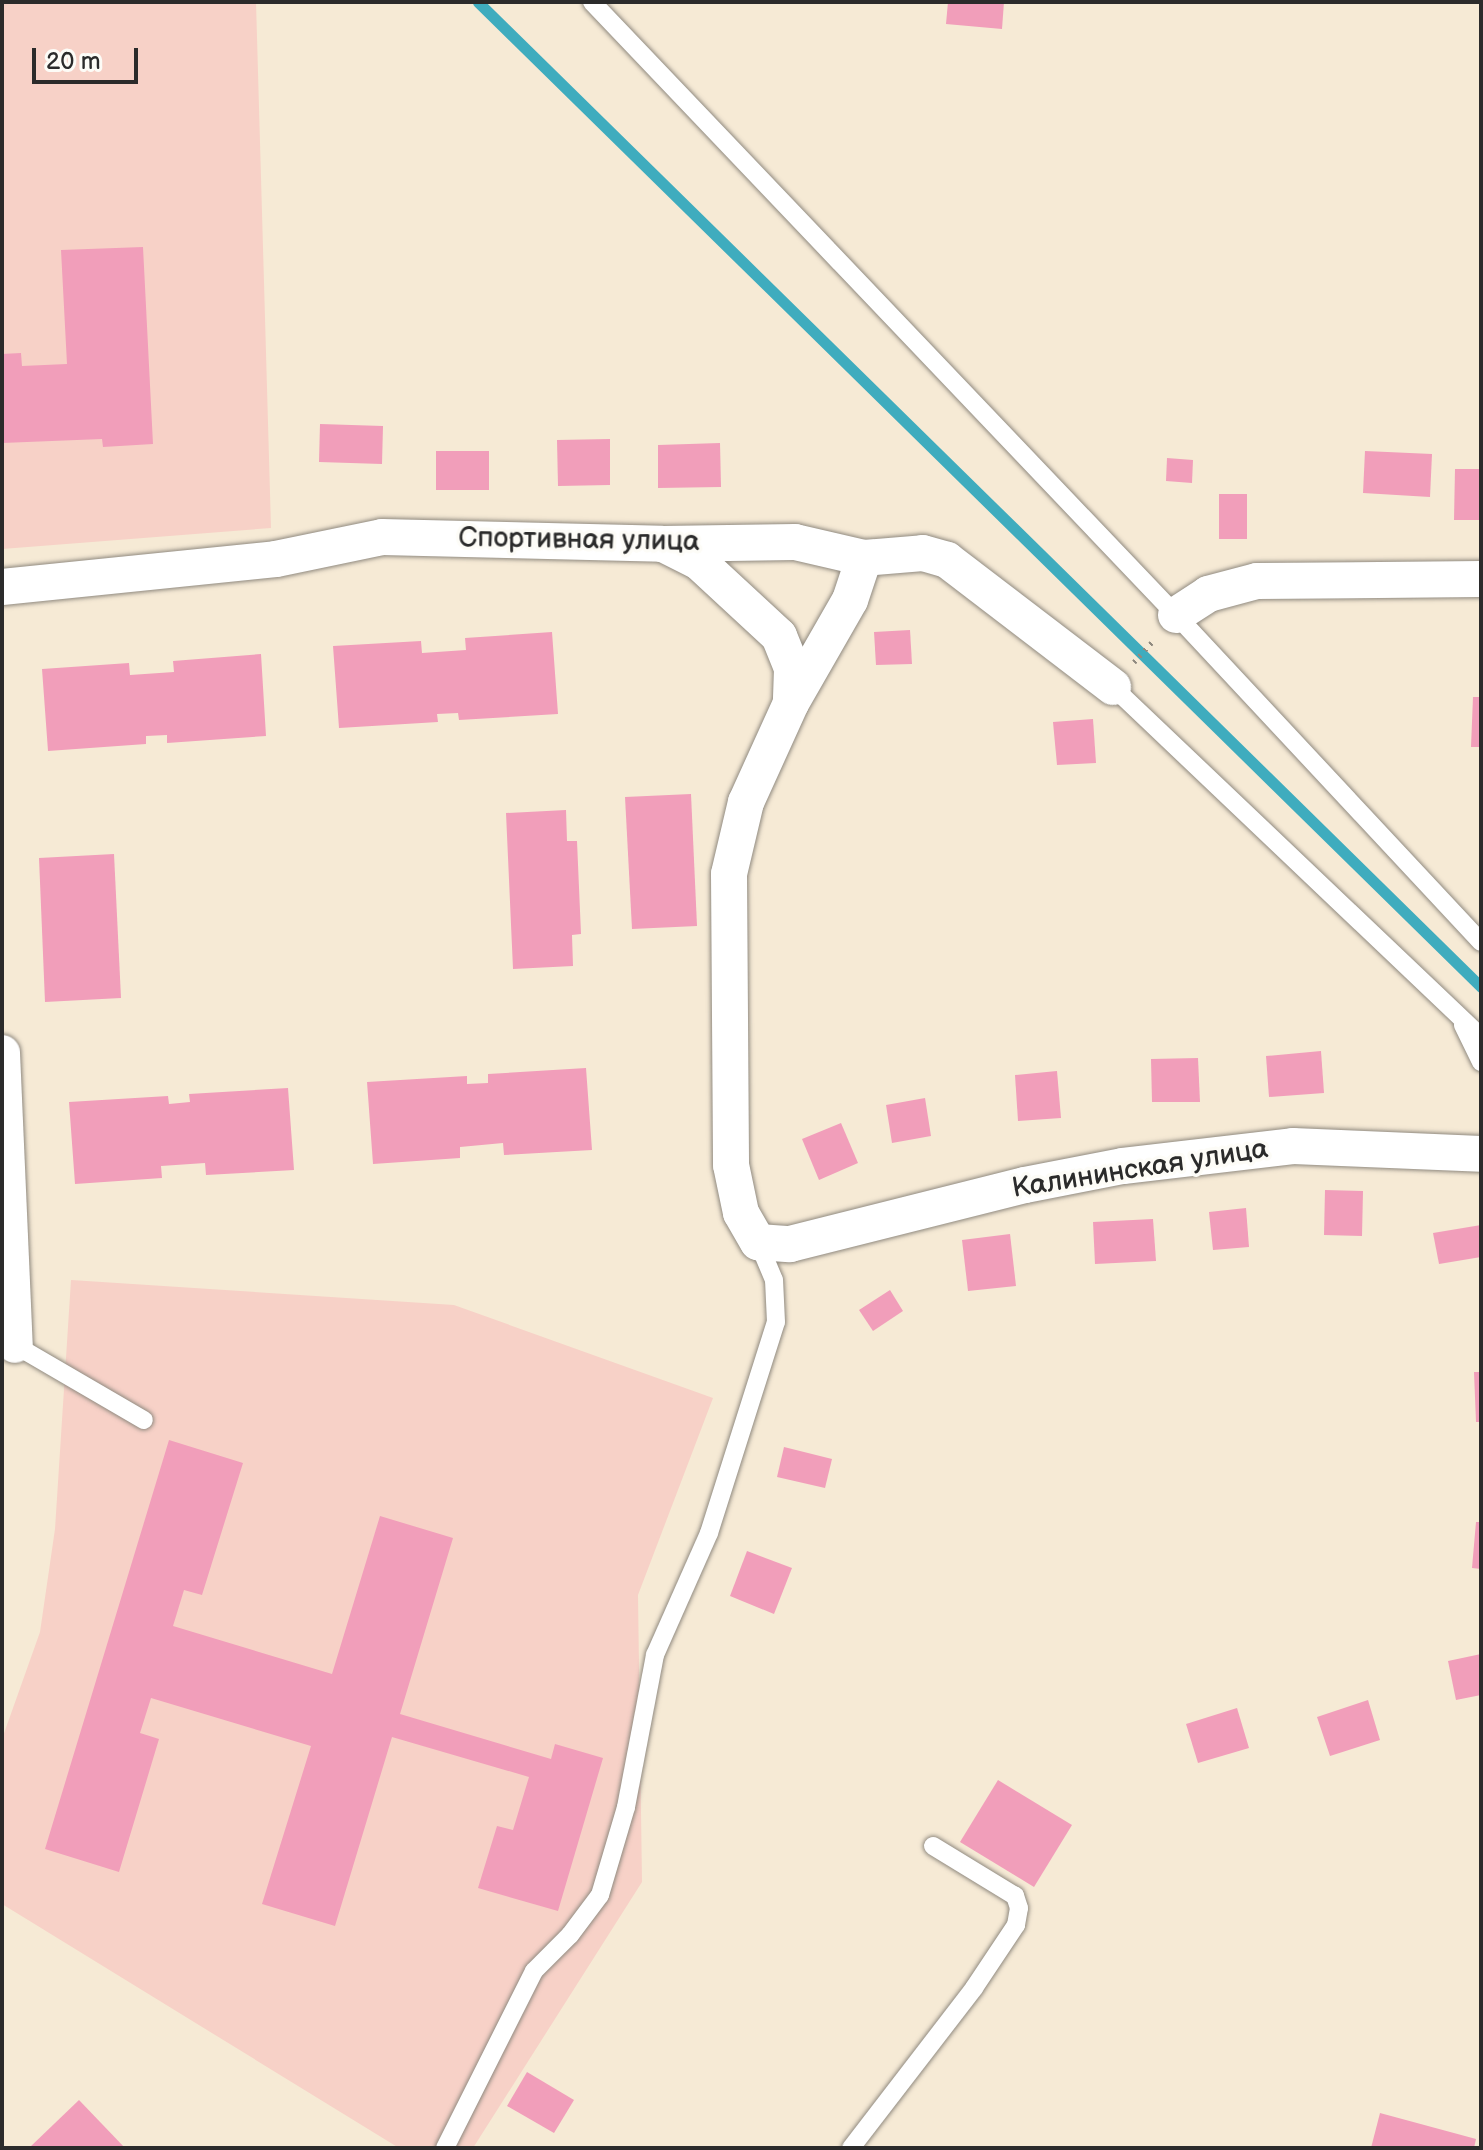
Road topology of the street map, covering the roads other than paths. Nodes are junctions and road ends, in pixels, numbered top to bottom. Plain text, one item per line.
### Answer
1 (592, 2) edge
2 (662, 544) junction
3 (864, 558) junction
4 (1481, 579) edge
5 (2, 587) edge
6 (1167, 625) junction
7 (1122, 676) joint
8 (791, 703) junction
9 (1481, 942) edge
10 (1458, 1013) junction
11 (1481, 1037) edge
12 (2, 1053) edge
13 (1481, 1062) edge
14 (1481, 1154) edge
15 (758, 1242) junction
16 (8, 1347) edge
17 (144, 1420) dead end
18 (933, 1846) dead end
19 (445, 2148) edge
20 (851, 2148) edge

1 - 6 lane
2 - 3 street, Спортивная улица
2 - 5 street, Спортивная улица
2 - 8 street
3 - 7 street, Спортивная улица
3 - 8 street
4 - 6 street
6 - 9 lane
7 - 10 lane
8 - 15 street
10 - 11 lane
10 - 13 lane
12 - 16 street
14 - 15 street, Калининская улица
15 - 19 lane
16 - 17 lane
18 - 20 lane

